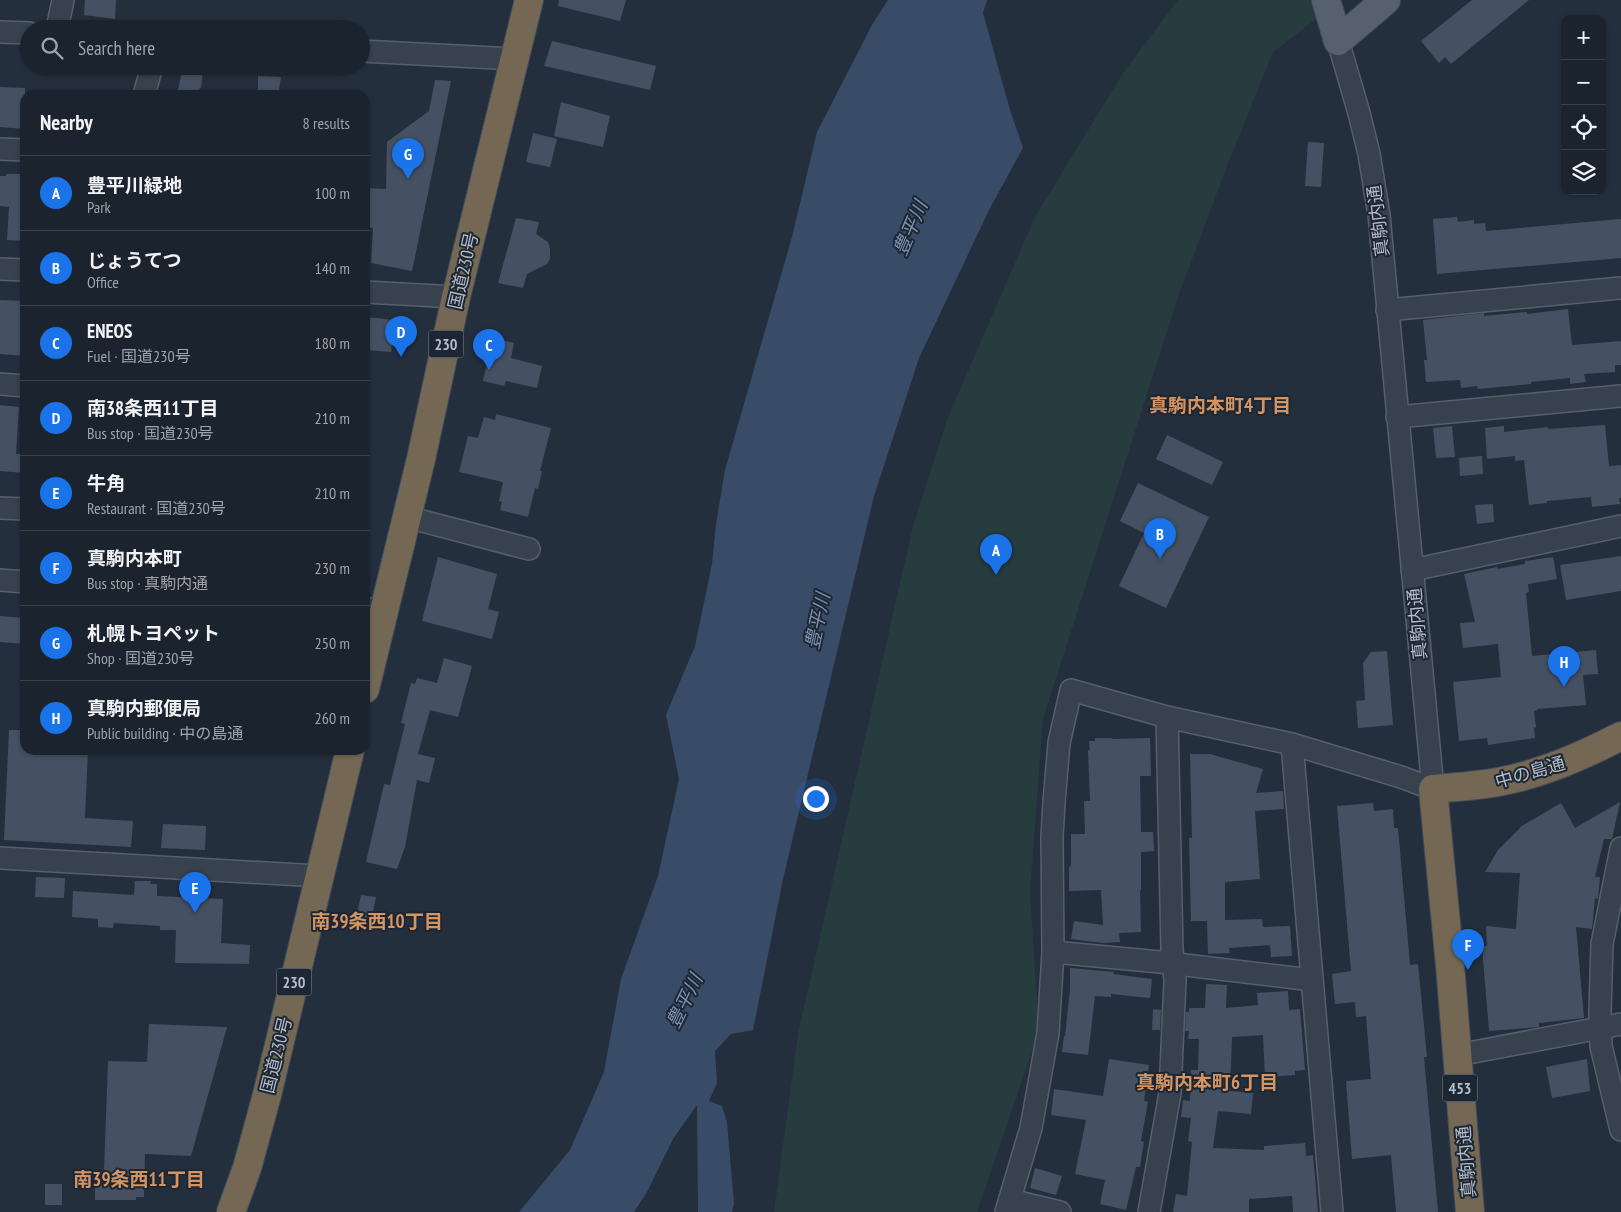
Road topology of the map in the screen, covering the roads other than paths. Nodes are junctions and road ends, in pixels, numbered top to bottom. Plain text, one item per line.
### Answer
1 (63, 0) edge
2 (529, 0) edge
3 (1386, 0) edge
4 (1327, 5) edge
5 (59, 20) edge
6 (0, 32) edge
7 (20, 33) edge
8 (1338, 41) junction
9 (370, 51) edge
10 (514, 59) junction
11 (150, 75) edge
12 (145, 90) edge
13 (0, 149) edge
14 (20, 150) edge
15 (0, 269) edge
16 (20, 270) edge
17 (1621, 288) edge
18 (370, 292) edge
19 (456, 296) junction
20 (1387, 310) junction
21 (0, 384) edge
22 (20, 386) edge
23 (1621, 396) edge
24 (1397, 417) junction
25 (0, 508) edge
26 (20, 510) edge
27 (407, 517) junction
28 (1621, 526) edge
29 (529, 549) dead end
30 (1412, 570) junction
31 (0, 580) edge
32 (20, 582) edge
33 (375, 610) edge
34 (370, 650) edge
35 (1166, 717) junction
36 (1621, 736) edge
37 (1292, 744) junction
38 (349, 755) edge
39 (1433, 789) junction
40 (1621, 848) edge
41 (0, 858) edge
42 (319, 876) junction
43 (1053, 952) junction
44 (1173, 964) junction
45 (1312, 980) junction
46 (1611, 1026) edge
47 (1458, 1055) junction
48 (1621, 1130) edge
49 (1008, 1206) edge
50 (231, 1212) edge
51 (1060, 1212) edge
52 (1148, 1212) edge
53 (1332, 1212) edge
54 (1470, 1212) edge

1 - 5 street
2 - 10 highway, 国道230号 / 230
3 - 8 main road
4 - 8 main road
6 - 7 street
8 - 20 street, 真駒内通
9 - 10 street
10 - 19 highway, 国道230号 / 230
11 - 12 street
13 - 14 street
15 - 16 street
17 - 20 street
18 - 19 street
19 - 27 highway, 国道230号 / 230
20 - 24 street, 真駒内通
21 - 22 street
23 - 24 street
24 - 30 street, 真駒内通
25 - 26 street
27 - 29 street
27 - 33 highway, 国道230号 / 230
28 - 30 street
30 - 39 street, 真駒内通
31 - 32 street
33 - 34 highway, 国道230号 / 230
35 - 37 street
35 - 43 street
35 - 44 street
36 - 39 highway, 中の島通
37 - 39 street
37 - 45 street
38 - 42 highway, 国道230号 / 230
39 - 47 highway, 真駒内通 / 453
40 - 46 street
41 - 42 street
42 - 50 highway, 国道230号 / 230
43 - 44 street
43 - 49 street
44 - 45 street
44 - 52 street
45 - 53 street
46 - 47 street
46 - 48 street
47 - 54 highway, 真駒内通 / 453
49 - 51 street

